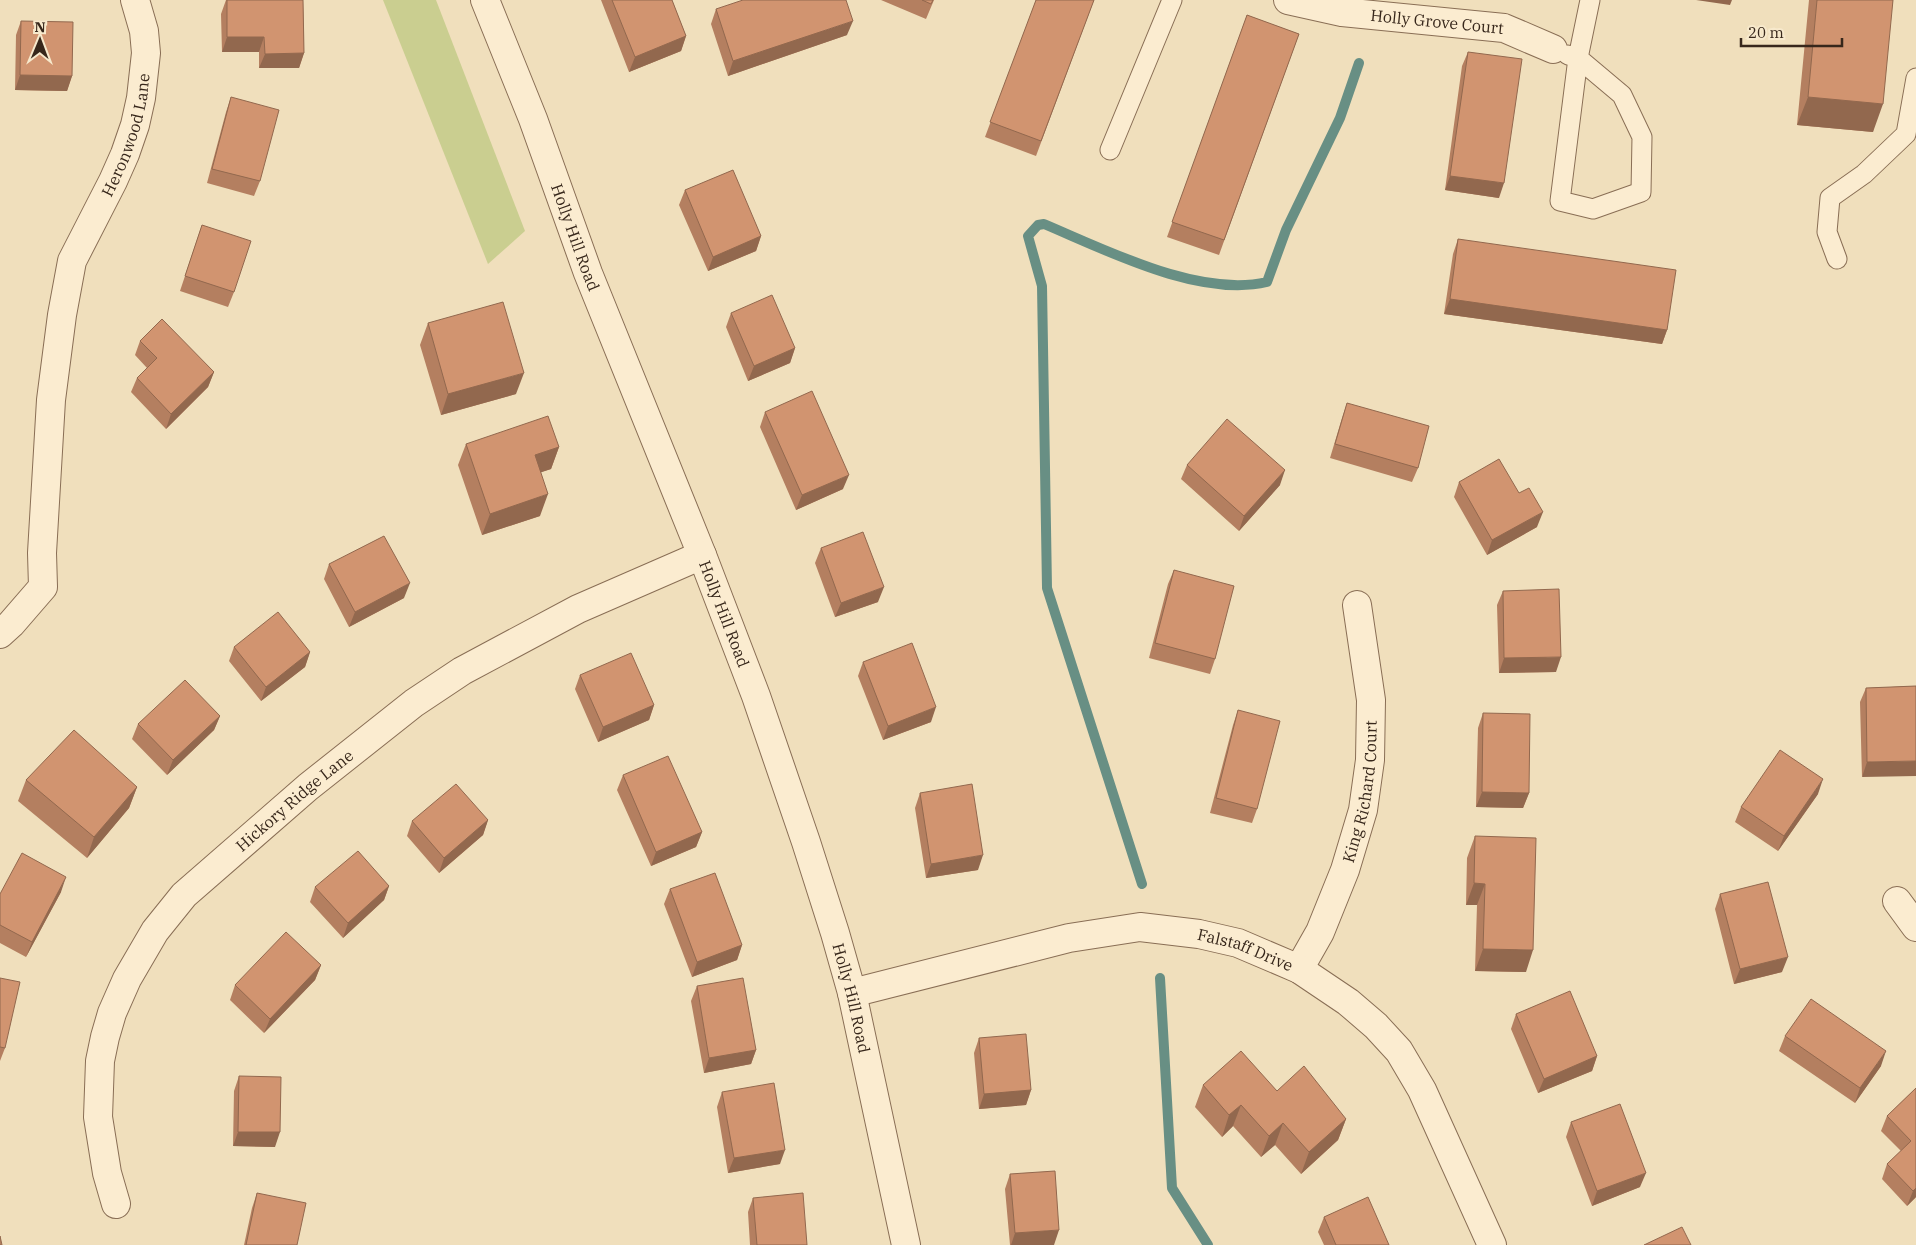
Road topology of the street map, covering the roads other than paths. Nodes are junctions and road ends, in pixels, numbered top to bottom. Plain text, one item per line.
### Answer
1 (135, 0) edge
2 (485, 0) edge
3 (1172, 0) edge
4 (1288, 0) edge
5 (1590, 0) edge
6 (1553, 49) joint
7 (1578, 58) junction
8 (1916, 78) edge
9 (1110, 150) dead end
10 (1837, 258) dead end
11 (702, 555) junction
12 (1357, 605) dead end
13 (0, 634) edge
14 (1897, 901) dead end
15 (1916, 927) edge
16 (1299, 969) junction
17 (852, 993) junction
18 (116, 1204) dead end
19 (906, 1245) edge
20 (1492, 1245) edge

1 - 13 street, Heronwood Lane
2 - 11 street, Holly Hill Road
3 - 9 lane
4 - 6 street, Holly Grove Court
5 - 7 lane
6 - 7 lane
7 - 7 lane
8 - 10 lane
11 - 17 street, Holly Hill Road
11 - 18 street, Hickory Ridge Lane
12 - 16 street, King Richard Court
14 - 15 street
16 - 17 street, Falstaff Drive
16 - 20 street, Falstaff Drive
17 - 19 street, Holly Hill Road

